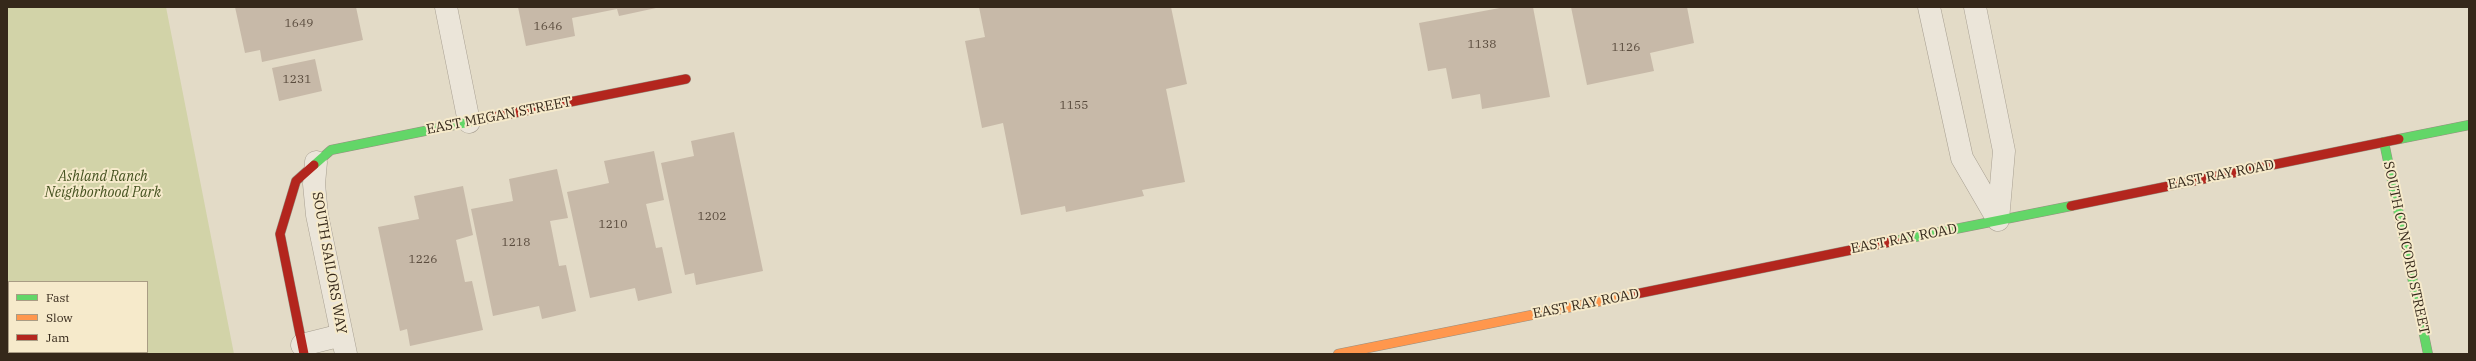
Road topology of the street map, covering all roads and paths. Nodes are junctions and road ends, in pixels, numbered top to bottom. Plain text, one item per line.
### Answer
1 (446, 7) edge
2 (1929, 7) edge
3 (1975, 7) edge
4 (686, 78) dead end
5 (469, 122) junction
6 (2469, 125) edge
7 (2384, 142) junction
8 (316, 162) junction
9 (1998, 220) junction
10 (344, 344) edge
11 (303, 350) edge
12 (1338, 354) edge
13 (2428, 354) edge

1 - 5 street
2 - 9 street
3 - 9 street
4 - 5 main road, EAST MEGAN STREET
5 - 8 main road, EAST MEGAN STREET
6 - 7 main road, EAST RAY ROAD
7 - 9 main road, EAST RAY ROAD
7 - 13 main road, SOUTH CONCORD STREET
8 - 10 street, SOUTH SAILORS WAY
8 - 11 main road, SOUTH SAILORS WAY
9 - 12 main road, EAST RAY ROAD
10 - 11 street

